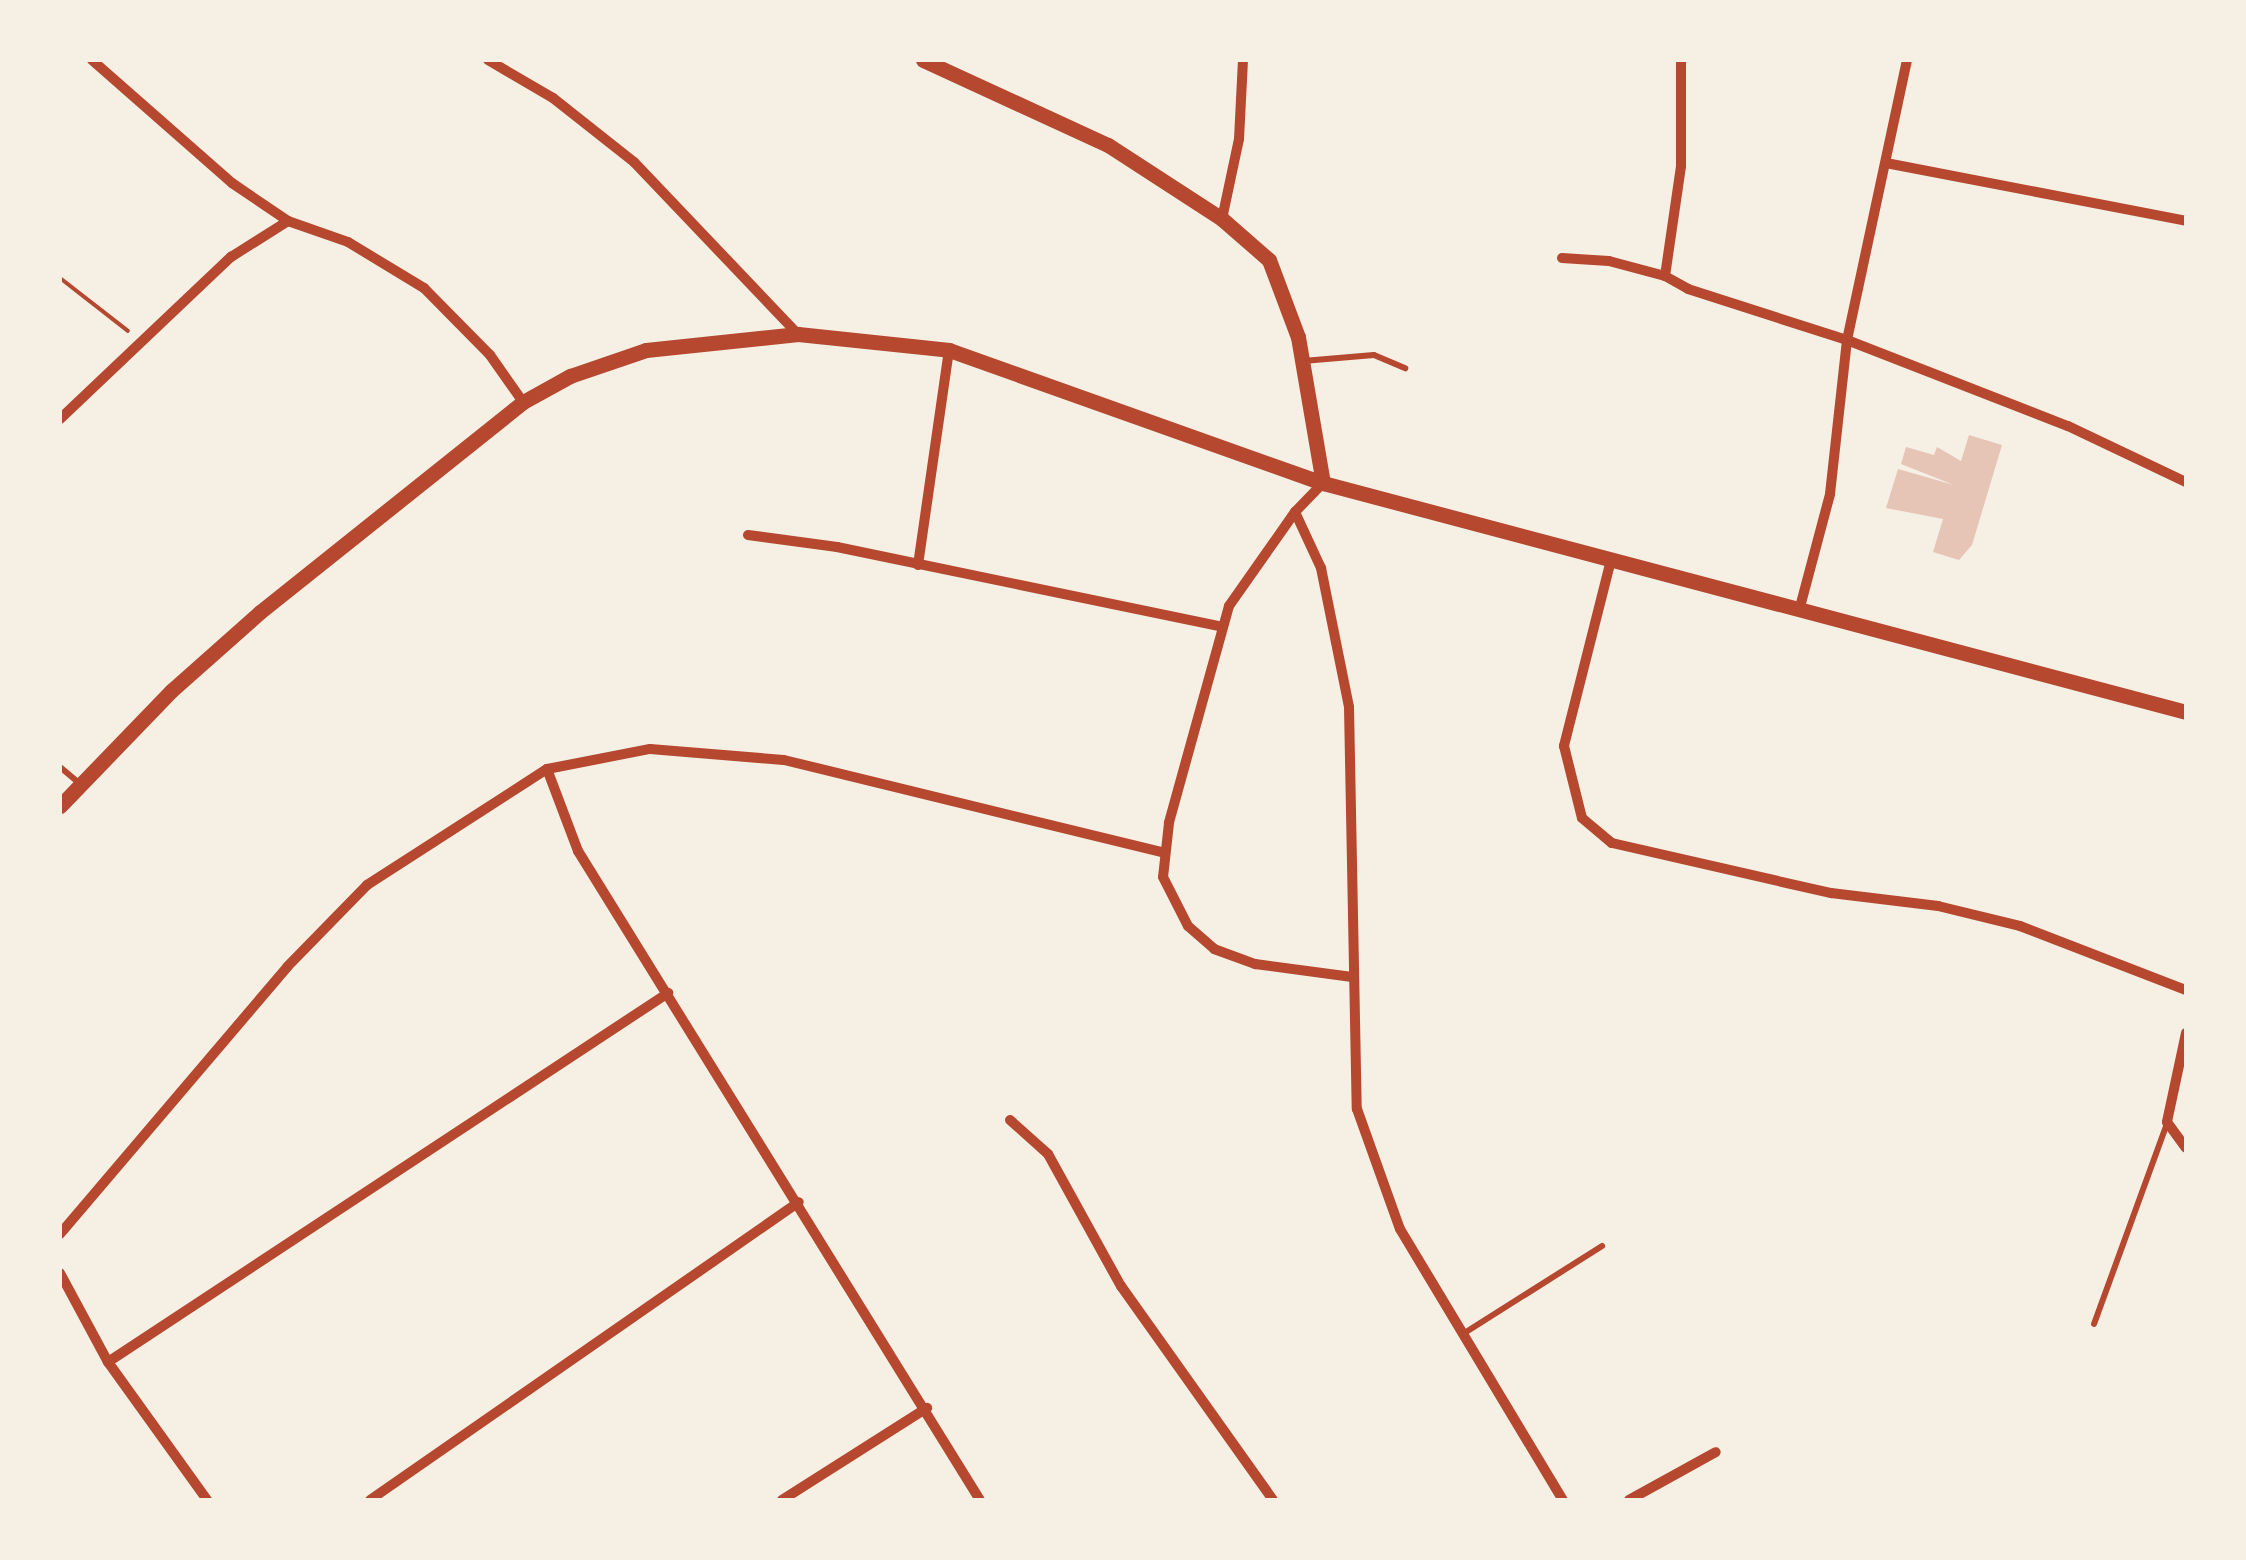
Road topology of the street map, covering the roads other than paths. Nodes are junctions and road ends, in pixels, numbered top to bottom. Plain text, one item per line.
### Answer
1 (92, 60) edge
2 (488, 60) edge
3 (923, 60) edge
4 (1242, 60) edge
5 (1680, 60) edge
6 (1907, 60) edge
7 (1886, 163) junction
8 (1222, 218) junction
9 (288, 221) junction
10 (2186, 221) edge
11 (1562, 258) dead end
12 (1665, 276) junction
13 (798, 334) junction
14 (1847, 340) junction
15 (949, 350) junction
16 (1302, 361) junction
17 (1405, 368) dead end
18 (522, 402) junction
19 (60, 419) edge
20 (2186, 482) edge
21 (1323, 483) junction
22 (1294, 512) junction
23 (748, 535) dead end
24 (1611, 560) junction
25 (918, 565) junction
26 (1800, 607) junction
27 (1223, 628) junction
28 (2186, 712) edge
29 (60, 768) edge
30 (548, 769) junction
31 (80, 784) junction
32 (60, 806) edge
33 (1162, 852) junction
34 (1352, 977) junction
35 (2186, 990) edge
36 (668, 993) junction
37 (2186, 1033) edge
38 (1010, 1120) dead end
39 (2167, 1122) junction
40 (2186, 1148) edge
41 (799, 1202) junction
42 (60, 1234) edge
43 (1602, 1246) dead end
44 (60, 1273) edge
45 (2094, 1324) dead end
46 (1466, 1332) junction
47 (108, 1362) junction
48 (926, 1408) junction
49 (1716, 1452) dead end
50 (207, 1500) edge
51 (370, 1500) edge
52 (782, 1500) edge
53 (980, 1500) edge
54 (1273, 1500) edge
55 (1564, 1500) edge
56 (1629, 1500) edge

1 - 9 street
2 - 13 street
3 - 8 street
4 - 8 street
5 - 12 street
6 - 7 street
7 - 10 street
7 - 14 street
8 - 16 street
9 - 18 street
9 - 19 street
11 - 12 street
12 - 14 street
13 - 15 street
13 - 18 street
14 - 20 street
14 - 26 street
15 - 21 street
15 - 25 street
16 - 17 lane
16 - 21 street
18 - 31 street
21 - 22 street
21 - 24 street
22 - 27 street
22 - 34 street
23 - 25 street
24 - 26 street
24 - 35 street
25 - 27 street
26 - 28 street
27 - 33 street
29 - 31 lane
30 - 33 street
30 - 36 street
30 - 42 street
31 - 32 street
33 - 34 street
34 - 46 street
36 - 41 street
36 - 47 street
37 - 39 street
38 - 54 street
39 - 40 street
39 - 45 lane
41 - 48 street
41 - 51 street
43 - 46 lane
44 - 47 street
46 - 55 street
47 - 50 street
48 - 52 street
48 - 53 street
49 - 56 street

